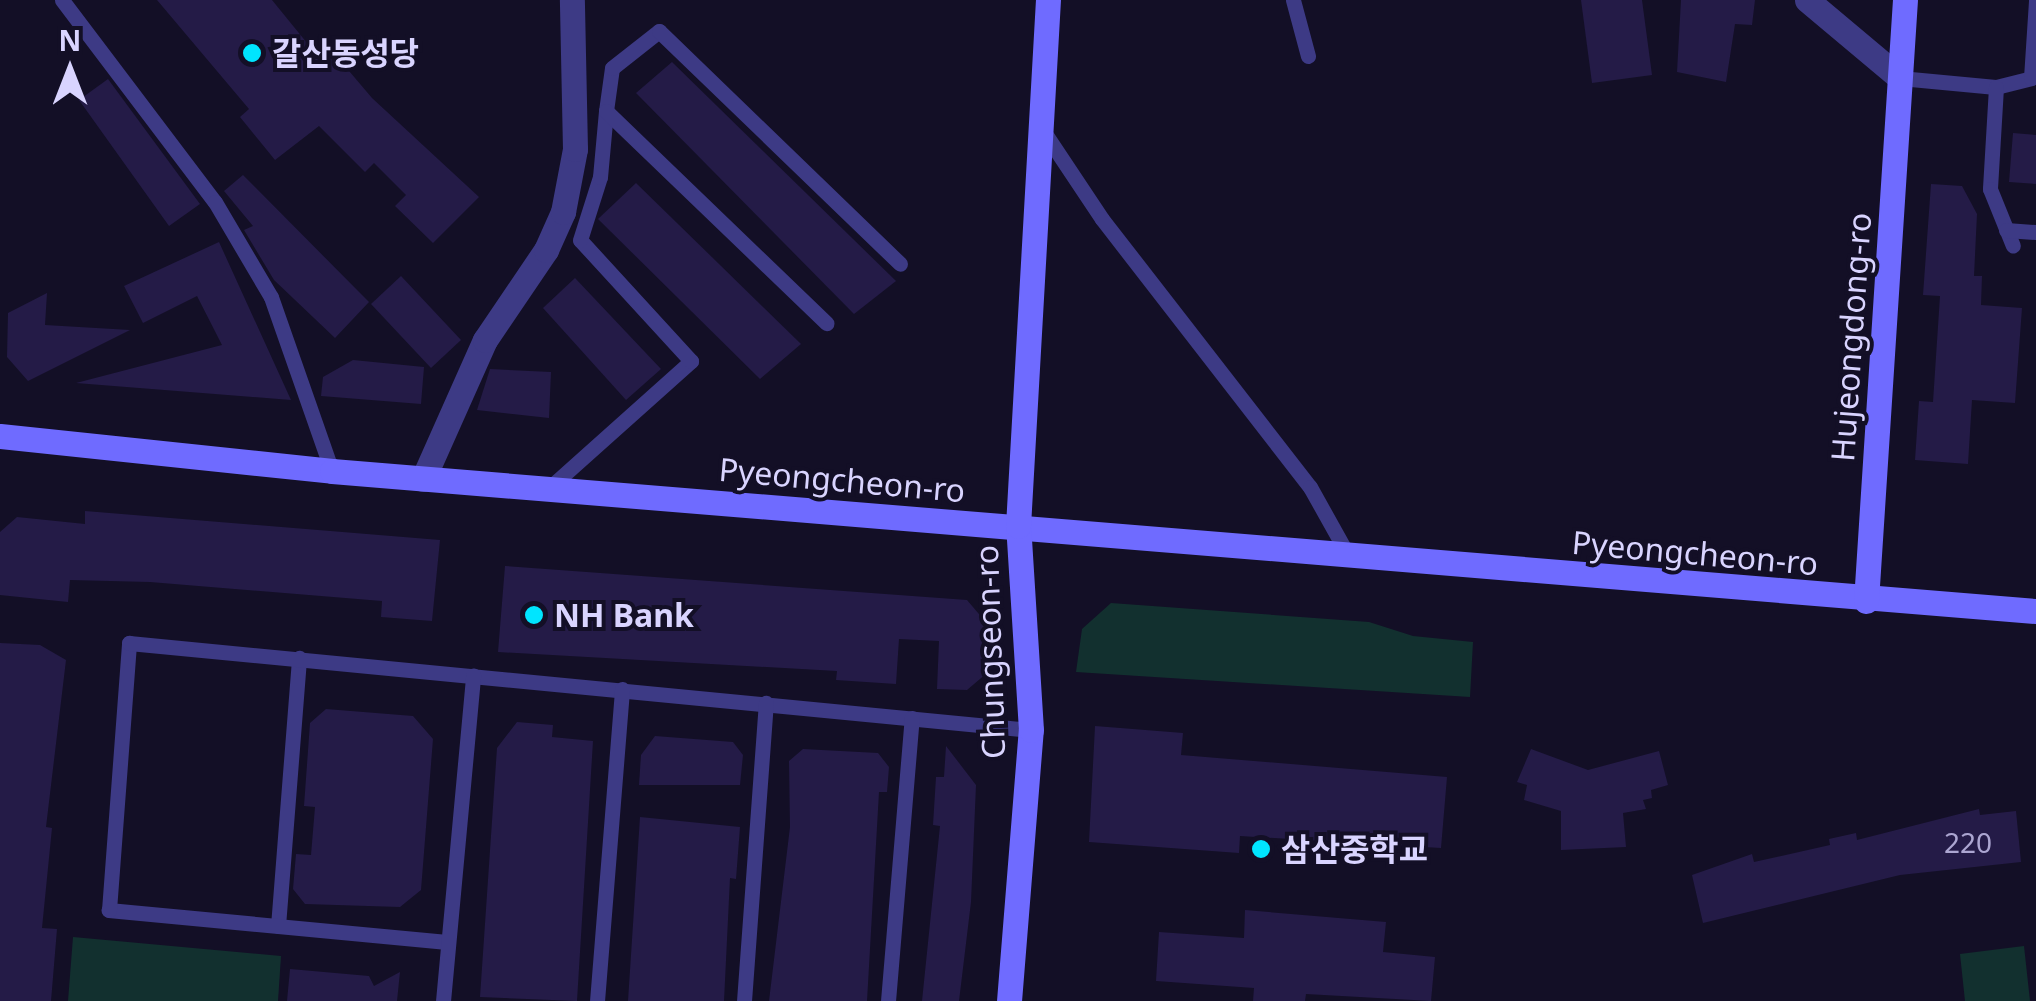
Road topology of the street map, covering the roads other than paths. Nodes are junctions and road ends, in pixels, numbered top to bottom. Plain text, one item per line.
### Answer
1 (62, 0) edge
2 (572, 0) edge
3 (1048, 0) edge
4 (1293, 0) edge
5 (1807, 0) edge
6 (1906, 0) edge
7 (2036, 0) edge
8 (2036, 12) edge
9 (1308, 56) dead end
10 (1900, 78) junction
11 (2034, 79) edge
12 (1996, 87) junction
13 (606, 112) junction
14 (1042, 129) junction
15 (2036, 232) edge
16 (900, 264) dead end
17 (826, 323) dead end
18 (0, 436) edge
19 (332, 471) junction
20 (423, 479) junction
21 (548, 489) junction
22 (1018, 526) junction
23 (1348, 555) junction
24 (1866, 601) junction
25 (2036, 611) edge
26 (298, 658) junction
27 (472, 675) junction
28 (622, 689) junction
29 (766, 703) junction
30 (912, 718) junction
31 (1031, 730) junction
32 (278, 926) junction
33 (447, 942) junction
34 (442, 1001) edge
35 (597, 1001) edge
36 (744, 1001) edge
37 (888, 1001) edge
38 (1009, 1001) edge

1 - 19 lane
2 - 20 street
3 - 14 main road, Chungseon-ro
4 - 9 lane
5 - 10 street
6 - 10 main road, Hujeongdong-ro
7 - 8 lane
8 - 11 lane
10 - 12 lane
10 - 24 main road, Hujeongdong-ro
11 - 12 lane
12 - 15 lane
13 - 16 lane
13 - 17 lane
13 - 21 lane
14 - 22 main road, Chungseon-ro
14 - 23 lane
18 - 19 main road, Pyeongcheon-ro
19 - 20 main road, Pyeongcheon-ro
20 - 21 main road, Pyeongcheon-ro
21 - 22 main road, Pyeongcheon-ro
22 - 23 main road, Pyeongcheon-ro
22 - 31 main road, Chungseon-ro
23 - 24 main road, Pyeongcheon-ro
24 - 25 main road, Pyeongcheon-ro
26 - 27 lane
26 - 32 lane
26 - 32 lane
27 - 28 lane
27 - 33 lane
28 - 29 lane
28 - 35 lane
29 - 30 lane
29 - 36 lane
30 - 31 lane
30 - 37 lane
31 - 38 main road, Chungseon-ro
32 - 33 lane
33 - 34 lane

